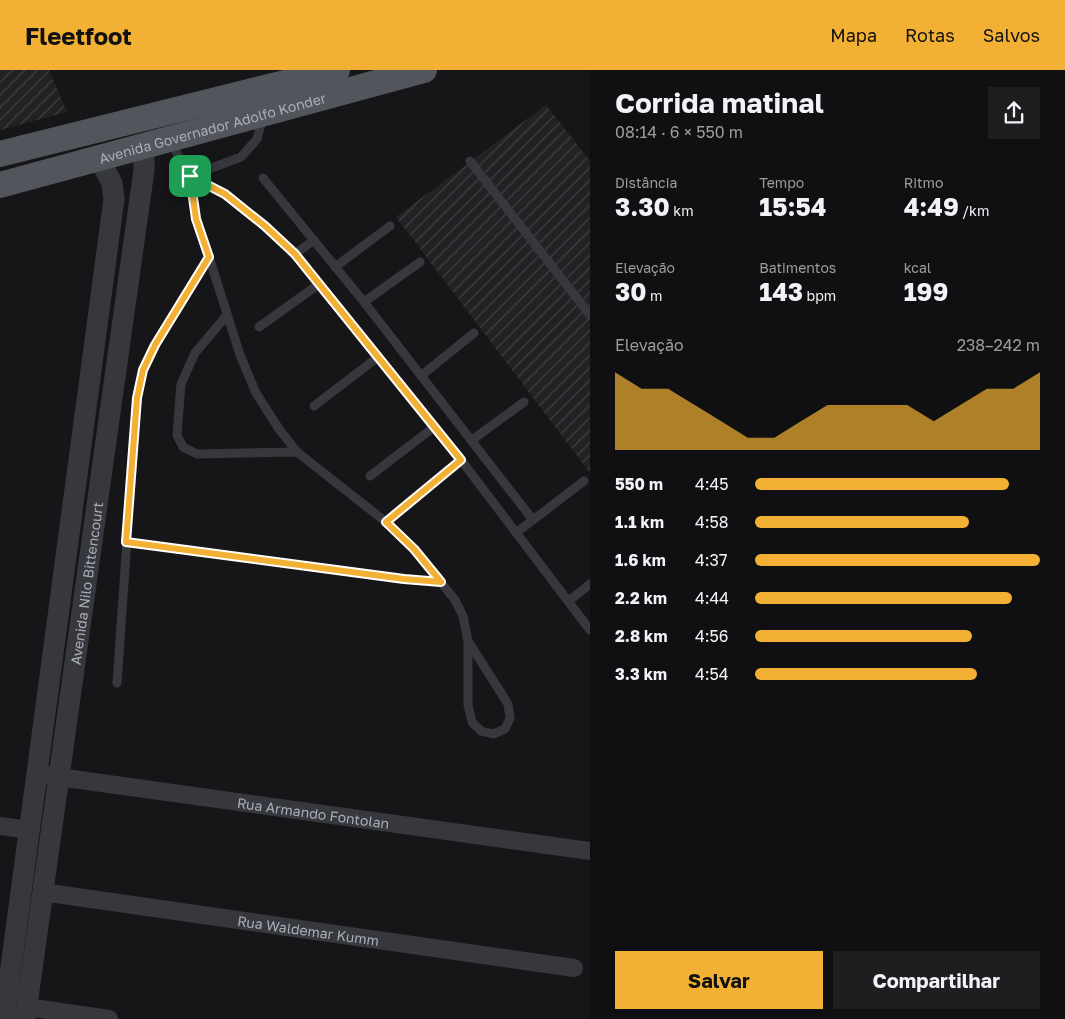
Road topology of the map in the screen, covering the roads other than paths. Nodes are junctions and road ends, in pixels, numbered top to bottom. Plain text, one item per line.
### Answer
1 (338, 70) edge
2 (424, 70) edge
3 (264, 114) junction
4 (169, 140) junction
5 (144, 147) junction
6 (0, 154) edge
7 (99, 159) junction
8 (470, 161) dead end
9 (190, 176) junction
10 (263, 178) dead end
11 (0, 185) edge
12 (390, 226) dead end
13 (314, 240) junction
14 (295, 254) junction
15 (209, 257) junction
16 (420, 262) dead end
17 (335, 267) junction
18 (319, 284) junction
19 (364, 302) junction
20 (227, 315) junction
21 (590, 315) edge
22 (258, 328) dead end
23 (474, 333) dead end
24 (378, 357) junction
25 (422, 376) junction
26 (524, 402) dead end
27 (314, 406) dead end
28 (434, 426) junction
29 (472, 440) junction
30 (297, 452) junction
31 (461, 460) junction
32 (370, 476) dead end
33 (584, 481) dead end
34 (533, 520) junction
35 (386, 522) junction
36 (517, 532) junction
37 (126, 542) junction
38 (441, 582) junction
39 (590, 584) edge
40 (569, 601) junction
41 (590, 630) edge
42 (468, 641) junction
43 (117, 683) dead end
44 (37, 774) junction
45 (58, 777) junction
46 (0, 826) edge
47 (30, 830) junction
48 (590, 850) edge
49 (42, 892) junction
50 (7, 946) edge
51 (574, 968) dead end
52 (26, 1013) edge
53 (4, 1019) edge
54 (110, 1019) edge

1 - 6 main road, Avenida Governador Adolfo Konder
2 - 3 main road, Avenida Governador Adolfo Konder
3 - 4 main road, Avenida Governador Adolfo Konder
3 - 9 lane
4 - 5 main road, Avenida Governador Adolfo Konder
4 - 9 lane
5 - 7 main road, Avenida Governador Adolfo Konder
5 - 45 street, Avenida Nilo Bittencourt
7 - 11 main road, Avenida Governador Adolfo Konder
7 - 44 street, Avenida Nilo Bittencourt
8 - 21 lane
9 - 14 lane
9 - 15 lane
10 - 13 lane
12 - 17 lane
13 - 14 lane
13 - 17 lane
14 - 18 lane
15 - 20 lane
15 - 37 lane
16 - 19 lane
17 - 19 lane
18 - 22 lane
18 - 24 lane
19 - 25 lane
20 - 30 lane
20 - 30 lane
23 - 25 lane
24 - 27 lane
24 - 28 lane
25 - 29 lane
26 - 29 lane
28 - 31 lane
28 - 32 lane
29 - 34 lane
30 - 35 lane
31 - 35 lane
31 - 36 lane
33 - 34 lane
34 - 36 lane
35 - 38 lane
36 - 40 lane
37 - 38 lane
37 - 43 lane
38 - 42 lane
39 - 40 lane
40 - 41 lane
42 - 42 lane
44 - 45 street, Rua Armando Fontolan
44 - 47 street, Avenida Nilo Bittencourt
45 - 48 street, Rua Armando Fontolan
45 - 49 street, Avenida Nilo Bittencourt
46 - 47 street
47 - 50 street, Avenida Nilo Bittencourt
49 - 51 street, Rua Waldemar Kumm
49 - 52 street, Avenida Nilo Bittencourt
50 - 53 street, Avenida Nilo Bittencourt
52 - 54 street

